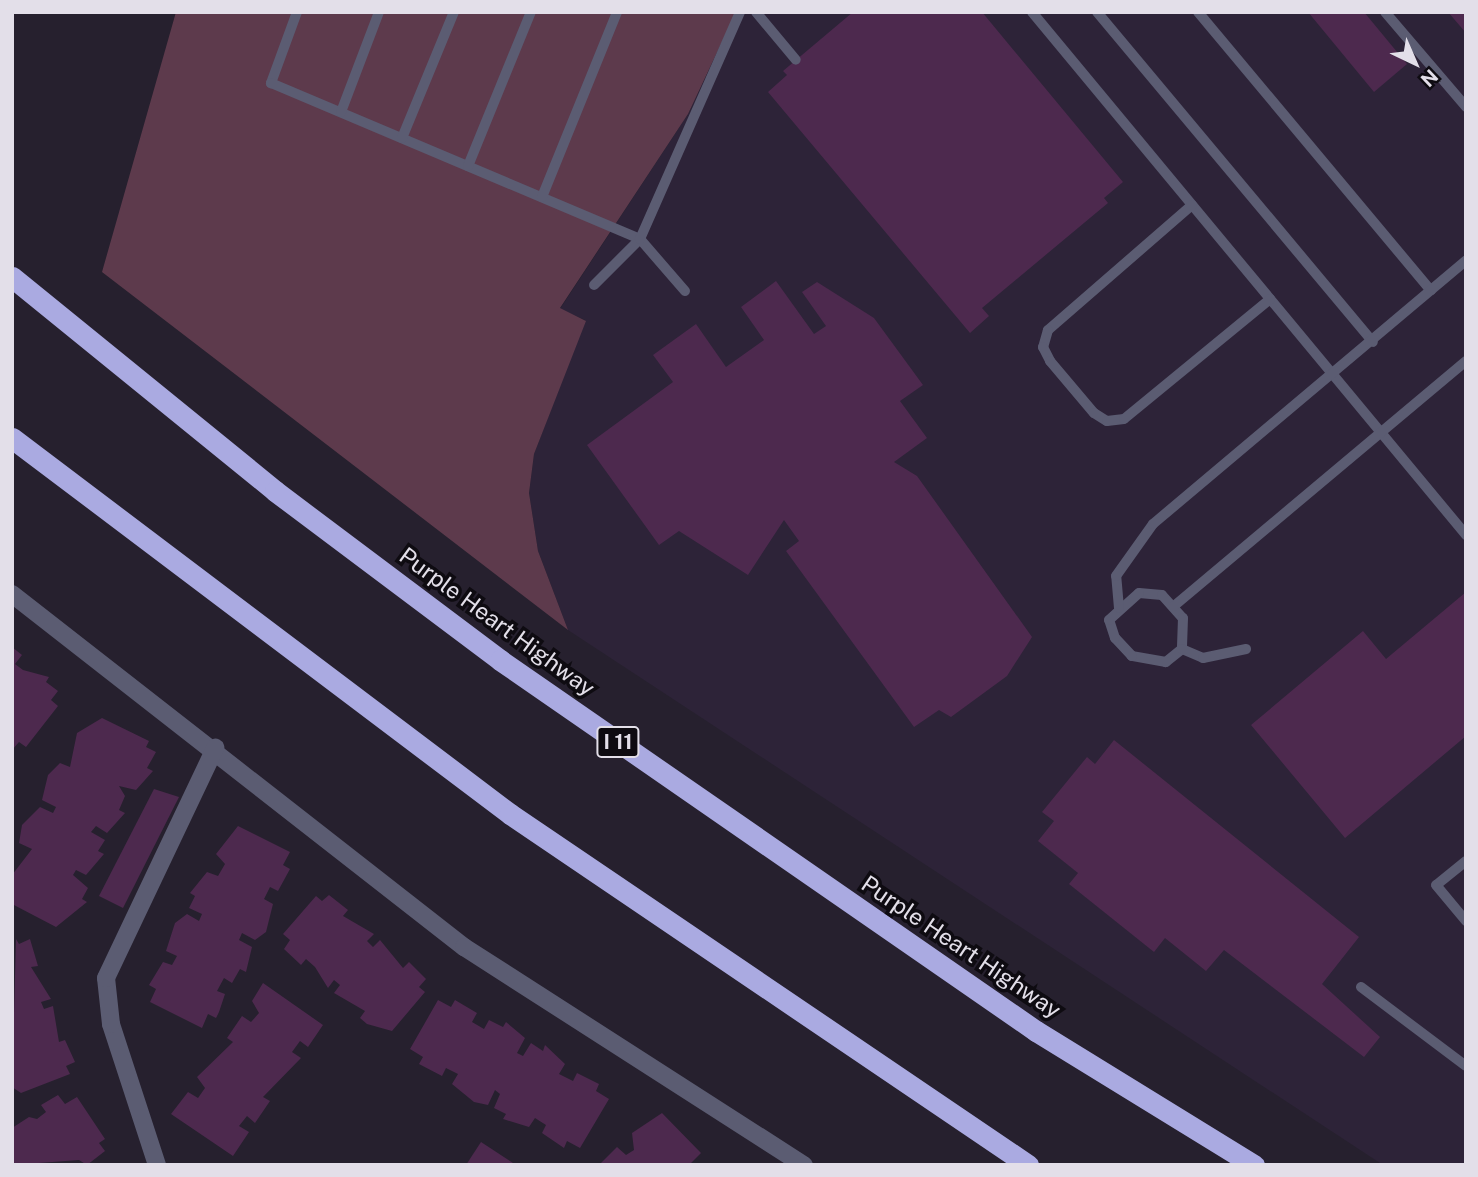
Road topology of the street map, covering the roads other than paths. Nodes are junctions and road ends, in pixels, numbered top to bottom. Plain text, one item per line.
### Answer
1 (297, 12) edge
2 (379, 12) edge
3 (454, 12) edge
4 (531, 12) edge
5 (617, 12) edge
6 (740, 12) edge
7 (756, 12) edge
8 (1032, 12) edge
9 (1097, 12) edge
10 (1198, 12) edge
11 (1385, 12) edge
12 (796, 60) dead end
13 (1466, 107) edge
14 (341, 112) junction
15 (402, 138) junction
16 (468, 166) junction
17 (541, 197) junction
18 (1192, 205) junction
19 (639, 239) junction
20 (1466, 260) edge
21 (12, 277) edge
22 (594, 285) dead end
23 (685, 291) dead end
24 (1431, 291) junction
25 (1270, 299) junction
26 (1373, 342) junction
27 (1466, 361) edge
28 (1332, 374) junction
29 (1380, 433) junction
30 (12, 438) edge
31 (1466, 535) edge
32 (12, 594) edge
33 (1174, 606) junction
34 (1119, 607) junction
35 (1182, 649) junction
36 (1246, 649) dead end
37 (215, 748) junction
38 (1466, 862) edge
39 (1466, 922) edge
40 (1361, 987) dead end
41 (1466, 1066) edge
42 (779, 1158) edge
43 (157, 1165) edge
44 (804, 1165) edge
45 (1028, 1165) edge
46 (1254, 1165) edge

1 - 14 lane
2 - 14 lane
3 - 15 lane
4 - 16 lane
5 - 17 lane
6 - 19 lane
7 - 12 lane
8 - 18 lane
9 - 26 lane
10 - 24 lane
11 - 13 lane
14 - 15 lane
15 - 16 lane
16 - 17 lane
17 - 19 lane
18 - 25 lane
18 - 25 lane
19 - 22 lane
19 - 23 lane
20 - 24 lane
21 - 46 highway, Purple Heart Highway / I 11
24 - 26 lane
25 - 28 lane
26 - 28 lane
27 - 29 lane
28 - 29 lane
28 - 34 lane
29 - 31 lane
29 - 33 lane
30 - 45 highway
32 - 37 street
33 - 34 lane
33 - 35 lane
34 - 35 lane
35 - 36 lane
37 - 42 street
37 - 43 street
38 - 39 lane
40 - 41 lane
42 - 44 street

